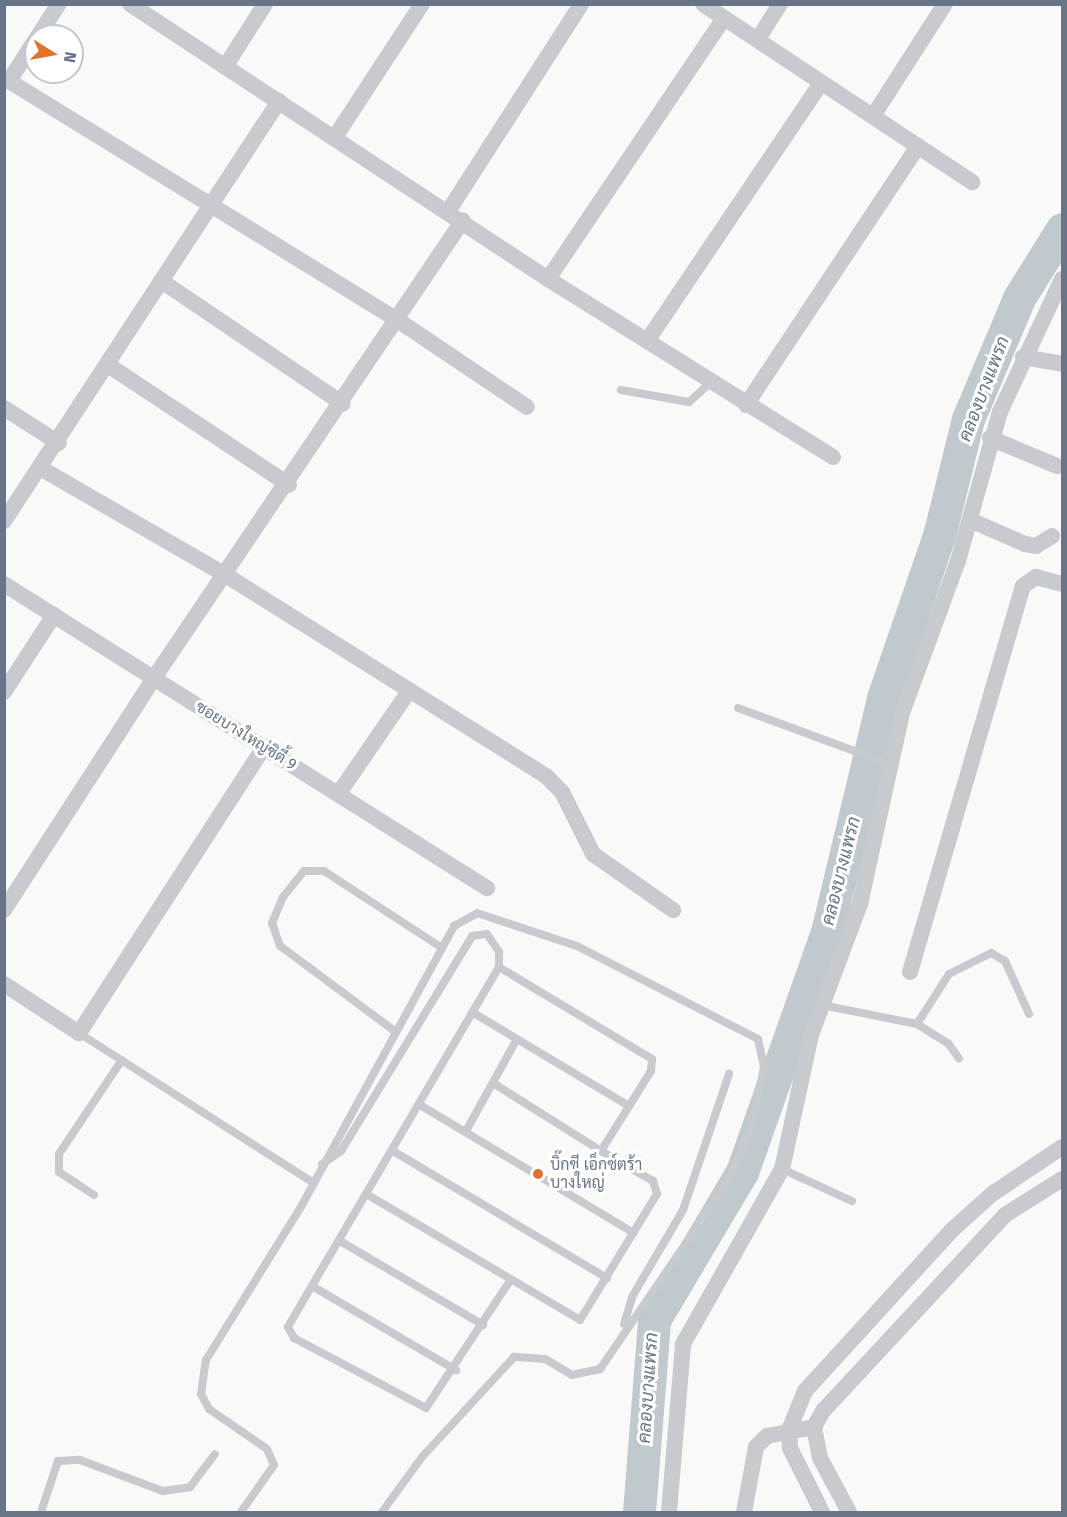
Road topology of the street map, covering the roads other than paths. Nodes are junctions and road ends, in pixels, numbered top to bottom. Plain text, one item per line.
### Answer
1 (59, 4) edge
2 (130, 4) edge
3 (265, 4) edge
4 (422, 4) edge
5 (581, 4) edge
6 (703, 4) edge
7 (780, 4) edge
8 (945, 4) edge
9 (724, 18) junction
10 (46, 24) edge
11 (758, 39) junction
12 (24, 58) edge
13 (225, 67) junction
14 (821, 82) junction
15 (7, 85) edge
16 (279, 101) junction
17 (873, 116) junction
18 (335, 137) junction
19 (918, 146) junction
20 (972, 182) dead end
21 (208, 208) junction
22 (448, 210) junction
23 (463, 220) junction
24 (548, 279) junction
25 (1062, 279) edge
26 (163, 282) junction
27 (399, 321) junction
28 (647, 341) junction
29 (1023, 357) junction
30 (1062, 364) edge
31 (108, 365) junction
32 (711, 382) junction
33 (621, 390) dead end
34 (343, 404) junction
35 (746, 405) junction
36 (527, 407) dead end
37 (4, 408) edge
38 (990, 438) junction
39 (59, 443) junction
40 (833, 458) dead end
41 (1058, 466) dead end
42 (42, 469) junction
43 (289, 485) junction
44 (4, 520) edge
45 (970, 520) junction
46 (1052, 536) dead end
47 (224, 574) junction
48 (4, 584) edge
49 (1062, 584) edge
50 (54, 615) junction
51 (154, 678) junction
52 (408, 690) junction
53 (4, 692) edge
54 (738, 708) dead end
55 (264, 747) junction
56 (884, 761) junction
57 (339, 793) junction
58 (487, 888) dead end
59 (4, 910) edge
60 (673, 910) dead end
61 (442, 948) junction
62 (499, 967) junction
63 (910, 972) dead end
64 (7, 990) edge
65 (822, 1005) junction
66 (472, 1012) junction
67 (1029, 1014) dead end
68 (917, 1024) junction
69 (396, 1032) junction
70 (79, 1033) junction
71 (517, 1039) junction
72 (959, 1059) dead end
73 (122, 1060) junction
74 (729, 1074) dead end
75 (493, 1083) junction
76 (420, 1105) junction
77 (629, 1106) junction
78 (466, 1131) junction
79 (1062, 1147) edge
80 (393, 1151) junction
81 (601, 1151) junction
82 (320, 1166) junction
83 (782, 1169) junction
84 (1062, 1179) edge
85 (312, 1182) junction
86 (94, 1195) dead end
87 (368, 1195) junction
88 (852, 1201) dead end
89 (634, 1233) junction
90 (340, 1242) junction
91 (607, 1278) junction
92 (509, 1282) junction
93 (312, 1286) junction
94 (483, 1325) junction
95 (622, 1334) junction
96 (456, 1370) junction
97 (814, 1427) junction
98 (789, 1430) junction
99 (215, 1454) dead end
100 (41, 1512) edge
101 (241, 1512) edge
102 (382, 1512) edge
103 (669, 1512) edge
104 (744, 1512) edge
105 (822, 1512) edge
106 (849, 1512) edge

1 - 10 street
2 - 13 street
3 - 13 street
4 - 18 street
5 - 22 street
6 - 9 street
7 - 11 street
8 - 17 street
9 - 11 street
9 - 24 street
11 - 14 street
12 - 15 street
13 - 16 street
14 - 17 street
14 - 28 street
15 - 21 street
16 - 18 street
16 - 21 street
17 - 19 street
18 - 22 street
19 - 20 street
19 - 35 street
21 - 26 street
21 - 27 street
22 - 23 street
23 - 24 street
23 - 27 street
24 - 28 street
25 - 29 street
26 - 31 street
26 - 34 street
27 - 34 street
27 - 36 street
28 - 32 street
29 - 30 street
29 - 38 street
31 - 39 street
31 - 43 street
32 - 33 lane
32 - 35 street
34 - 43 street
35 - 40 street
37 - 39 street
38 - 41 street
38 - 45 street
39 - 42 street
42 - 44 street
42 - 47 street
43 - 47 street
45 - 46 street
45 - 56 street
47 - 51 street
47 - 52 street
48 - 50 street, ซอยบางใหญ่ซิตี้ 9
49 - 63 street
50 - 51 street, ซอยบางใหญ่ซิตี้ 9
50 - 53 street
51 - 55 street, ซอยบางใหญ่ซิตี้ 9
51 - 59 street
52 - 57 street
52 - 60 street
54 - 56 lane
55 - 57 street, ซอยบางใหญ่ซิตี้ 9
55 - 70 street
56 - 65 street
57 - 58 street, ซอยบางใหญ่ซิตี้ 9
61 - 69 lane
61 - 69 lane
61 - 95 lane
62 - 66 lane
62 - 77 lane
62 - 82 lane
64 - 70 street
65 - 68 lane
65 - 83 street
66 - 71 lane
66 - 76 lane
67 - 68 lane
68 - 72 lane
69 - 82 lane
70 - 73 lane
71 - 75 lane
71 - 77 lane
73 - 85 lane
73 - 86 lane
74 - 95 lane
75 - 78 lane
75 - 81 lane
76 - 78 lane
76 - 80 lane
77 - 81 lane
78 - 89 lane
79 - 98 street
80 - 87 lane
80 - 91 lane
81 - 89 lane
82 - 85 lane
83 - 88 lane
83 - 103 street
84 - 97 street
85 - 101 lane
87 - 90 lane
87 - 92 lane
89 - 91 lane
90 - 93 lane
90 - 94 lane
91 - 92 lane
92 - 94 lane
93 - 96 lane
93 - 96 lane
94 - 96 lane
95 - 102 lane
97 - 98 street
97 - 106 street
98 - 104 street
98 - 105 street
99 - 100 lane

